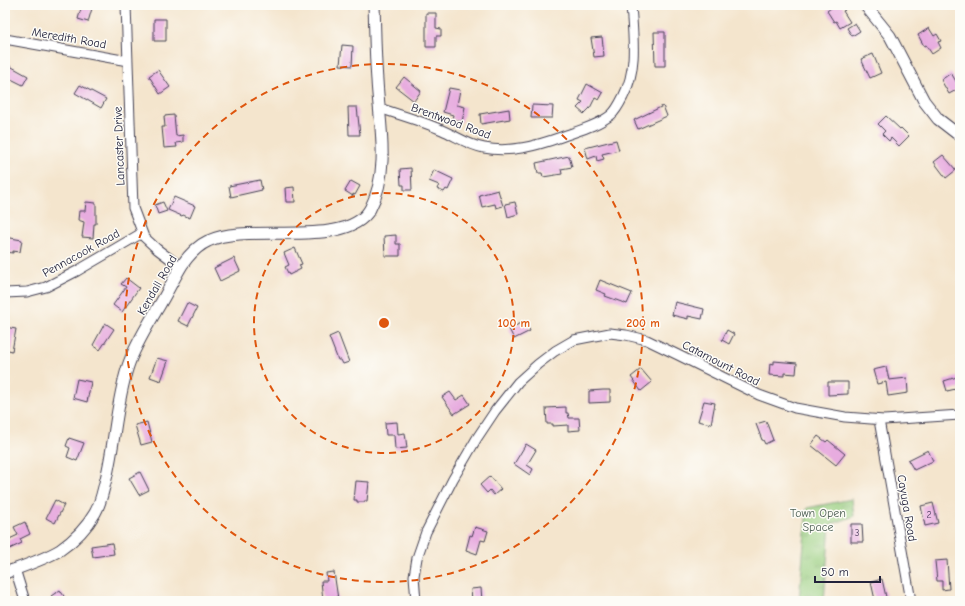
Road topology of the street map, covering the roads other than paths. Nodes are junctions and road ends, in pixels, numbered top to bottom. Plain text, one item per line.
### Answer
1 (126, 5) edge
2 (374, 5) edge
3 (631, 5) edge
4 (865, 5) edge
5 (5, 39) edge
6 (128, 61) junction
7 (379, 108) junction
8 (960, 136) edge
9 (142, 233) junction
10 (181, 266) junction
11 (5, 293) edge
12 (960, 415) edge
13 (879, 420) junction
14 (10, 571) edge
15 (25, 601) edge
16 (416, 601) edge
17 (911, 601) edge

1 - 6 street, Lancaster Drive
2 - 7 street, Kendall Road
3 - 7 street, Brentwood Road
4 - 8 street
5 - 6 street, Meredith Road
6 - 9 street, Lancaster Drive
7 - 10 street, Kendall Road
9 - 10 street, Lancaster Drive
9 - 11 street, Pennacook Road
10 - 14 street, Kendall Road
12 - 13 street, Catamount Road
13 - 16 street, Catamount Road
13 - 17 street, Cayuga Road
14 - 15 street

